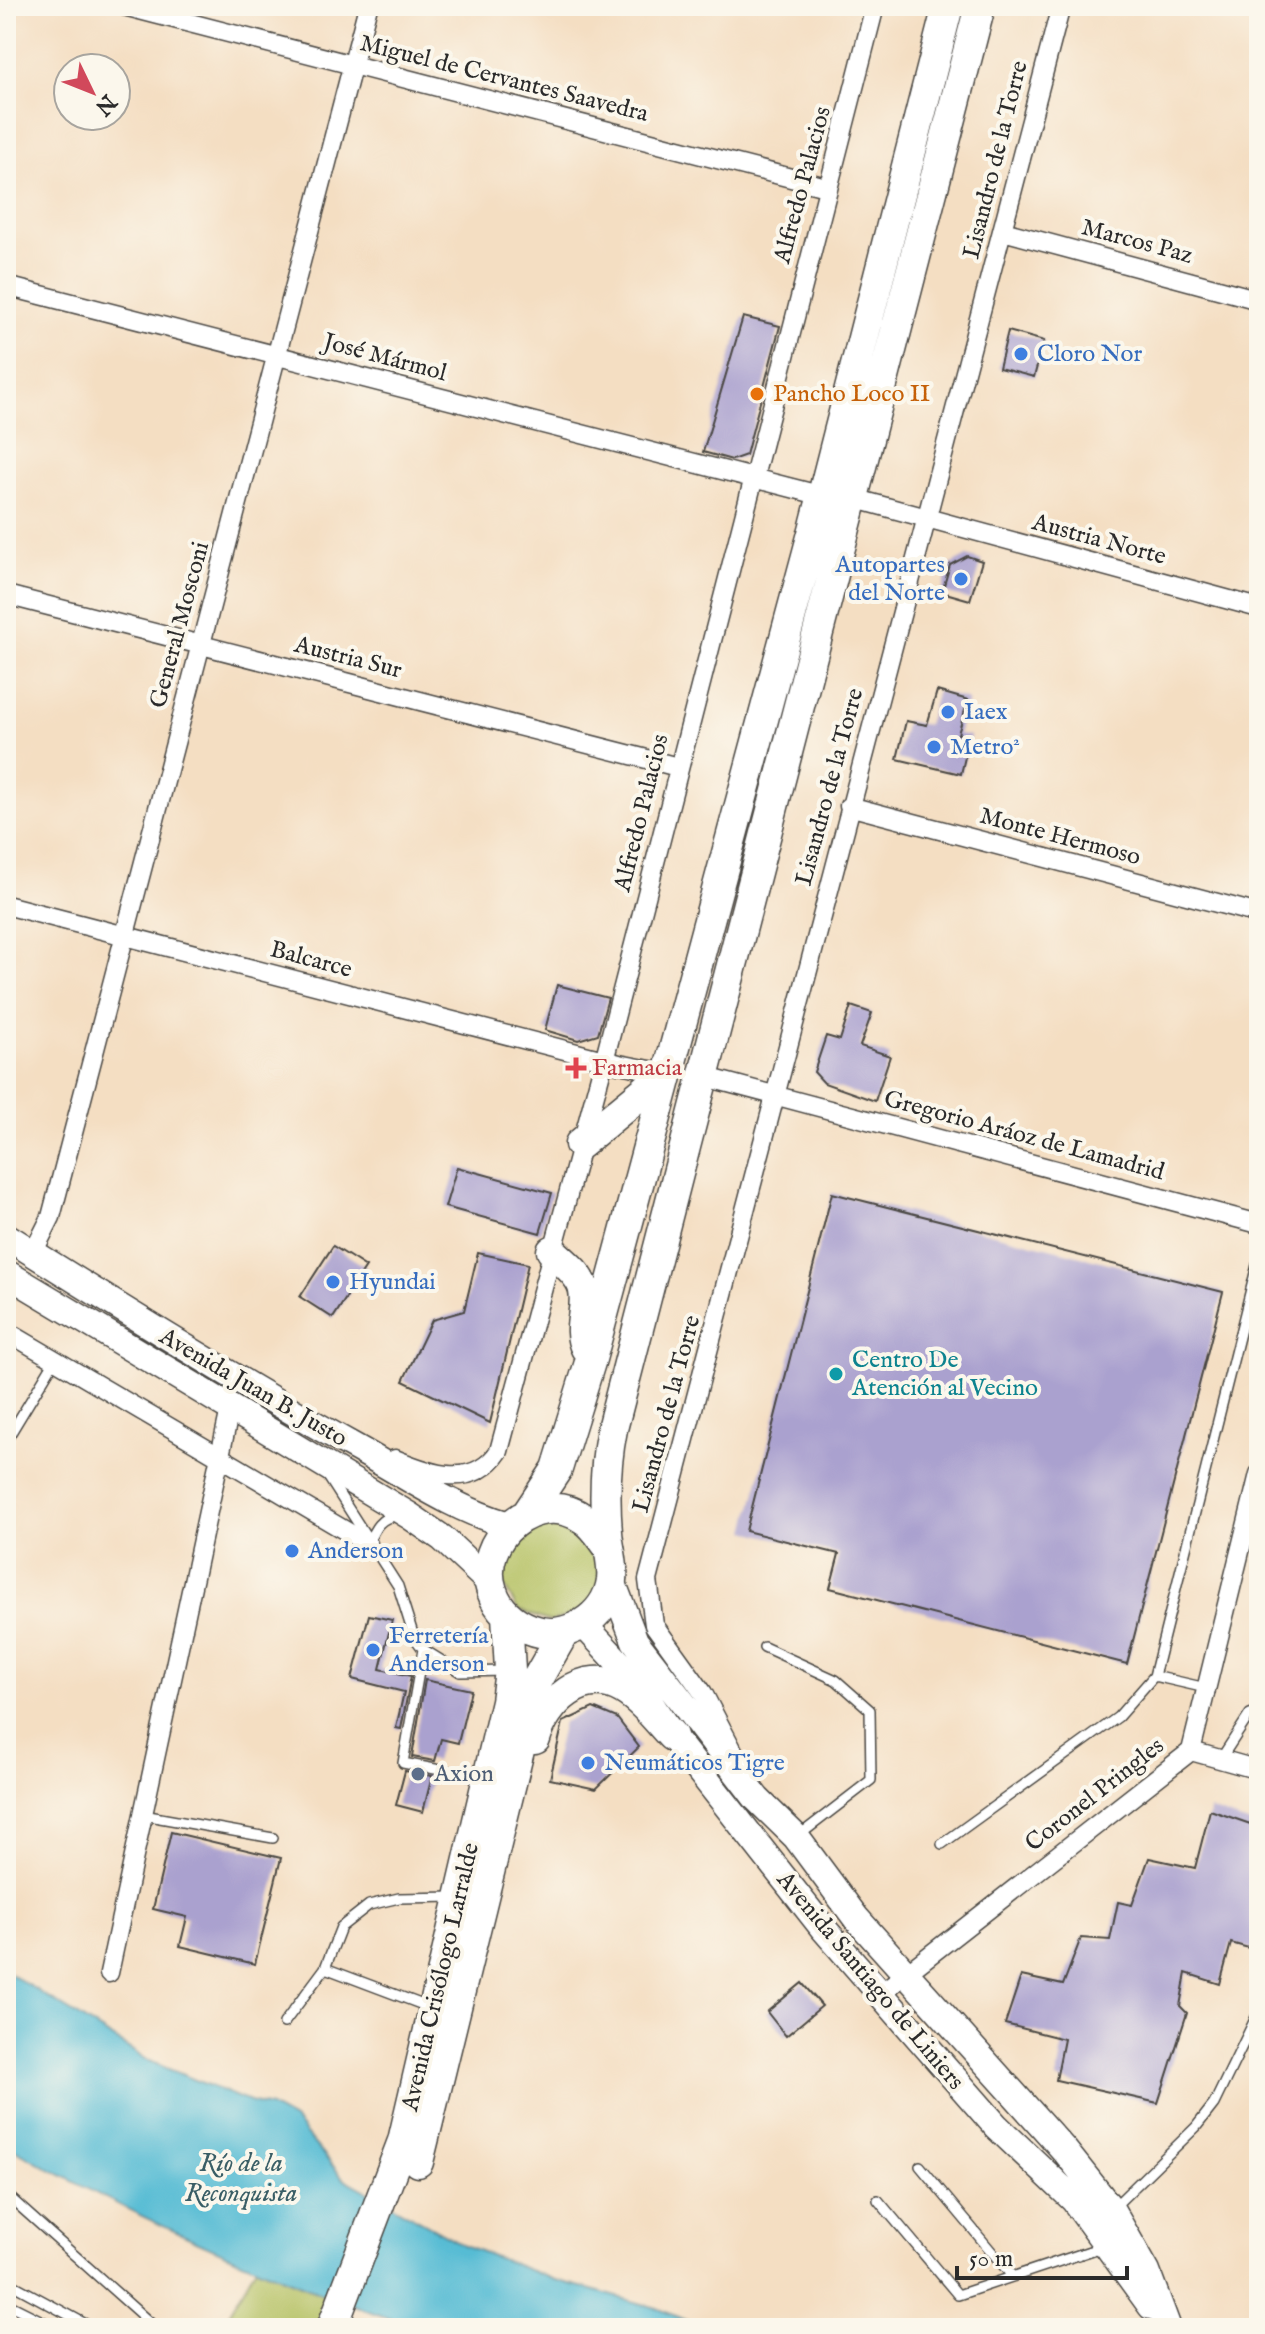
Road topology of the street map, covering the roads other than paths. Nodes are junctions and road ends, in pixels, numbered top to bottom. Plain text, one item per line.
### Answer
1 (124, 6) edge
2 (368, 6) edge
3 (875, 6) edge
4 (948, 6) edge
5 (980, 6) edge
6 (1061, 6) edge
7 (352, 65) junction
8 (826, 187) junction
9 (1003, 231) junction
10 (6, 286) edge
11 (1259, 300) edge
12 (276, 355) junction
13 (751, 478) junction
14 (823, 496) junction
15 (853, 498) junction
16 (926, 519) junction
17 (6, 595) edge
18 (1259, 608) edge
19 (200, 645) junction
20 (678, 767) junction
21 (849, 806) junction
22 (6, 905) edge
23 (1259, 914) edge
24 (125, 936) junction
25 (604, 1061) junction
26 (666, 1073) junction
27 (706, 1077) junction
28 (776, 1095) junction
29 (580, 1144) junction
30 (1259, 1224) edge
31 (6, 1236) edge
32 (552, 1251) junction
33 (33, 1253) junction
34 (1257, 1265) edge
35 (6, 1273) edge
36 (6, 1331) edge
37 (591, 1359) junction
38 (55, 1360) junction
39 (230, 1409) junction
40 (331, 1434) junction
41 (6, 1441) edge
42 (219, 1456) junction
43 (319, 1461) junction
44 (1259, 1474) edge
45 (410, 1516) junction
46 (518, 1520) junction
47 (368, 1544) junction
48 (608, 1546) junction
49 (648, 1580) joint
50 (612, 1581) junction
51 (490, 1583) junction
52 (507, 1615) junction
53 (573, 1628) junction
54 (764, 1647) dead end
55 (423, 1649) junction
56 (510, 1671) junction
57 (1154, 1676) junction
58 (1206, 1688) junction
59 (1259, 1711) edge
60 (672, 1736) junction
61 (1191, 1751) junction
62 (1220, 1760) junction
63 (1259, 1770) edge
64 (500, 1780) junction
65 (757, 1799) junction
66 (143, 1815) junction
67 (796, 1837) junction
68 (273, 1838) dead end
69 (942, 1844) dead end
70 (460, 1896) junction
71 (325, 1968) junction
72 (109, 1973) dead end
73 (905, 1973) junction
74 (880, 1994) junction
75 (433, 2009) junction
76 (1259, 2011) edge
77 (284, 2023) dead end
78 (434, 2054) junction
79 (920, 2166) dead end
80 (6, 2194) edge
81 (878, 2200) dead end
82 (1111, 2209) junction
83 (1109, 2245) junction
84 (1012, 2276) junction
85 (6, 2281) edge
86 (6, 2303) edge
87 (56, 2328) edge
88 (93, 2328) edge
89 (156, 2328) edge
90 (332, 2328) edge
91 (355, 2328) edge
92 (1168, 2328) edge

1 - 7 street, Miguel de Cervantes Saavedra
2 - 7 street, General Mosconi
3 - 8 street, Alfredo Palacios
4 - 14 main road
5 - 15 main road
6 - 9 street, Lisandro de la Torre
7 - 8 street, Miguel de Cervantes Saavedra
7 - 12 street, General Mosconi
8 - 13 street, Alfredo Palacios
9 - 11 street, Marcos Paz
9 - 16 street, Lisandro de la Torre
10 - 12 street, José Mármol
12 - 13 street, José Mármol
12 - 19 street, General Mosconi
13 - 14 street, José Mármol
13 - 20 street, Alfredo Palacios
14 - 26 main road
15 - 16 street, Austria Norte
15 - 27 main road
16 - 18 street, Austria Norte
16 - 21 street, Lisandro de la Torre
17 - 19 street, Austria Sur
19 - 20 street, Austria Sur
19 - 24 street, General Mosconi
20 - 25 street, Alfredo Palacios
21 - 23 street, Monte Hermoso
21 - 28 street, Lisandro de la Torre
22 - 24 street, Balcarce
24 - 25 street, Balcarce
24 - 33 street, General Mosconi
25 - 26 street, Balcarce
25 - 29 street, Alfredo Palacios
26 - 29 main road
26 - 37 main road
27 - 28 street, Gregorio Aráoz de Lamadrid
27 - 48 main road
28 - 30 street, Gregorio Aráoz de Lamadrid
28 - 49 street, Lisandro de la Torre
29 - 32 street, Alfredo Palacios
31 - 33 main road, Avenida Juan B. Justo
32 - 37 main road
32 - 40 street, Alfredo Palacios
33 - 40 main road, Avenida Juan B. Justo
34 - 57 lane
35 - 39 main road, Avenida Juan B. Justo
36 - 38 street
37 - 46 main road
38 - 41 lane
38 - 42 street
39 - 42 street
39 - 43 main road, Avenida Juan B. Justo
40 - 46 main road, Avenida Juan B. Justo
42 - 47 street
42 - 66 street
43 - 45 main road, Avenida Juan B. Justo
43 - 47 lane
44 - 58 street, Coronel Pringles
45 - 47 lane
45 - 51 main road, Avenida Juan B. Justo
46 - 48 main road
46 - 51 main road
47 - 55 lane
48 - 50 main road
49 - 65 street, Avenida Santiago de Liniers
50 - 53 main road
50 - 65 main road, Avenida Santiago de Liniers
51 - 52 main road
52 - 53 main road
52 - 56 main road, Avenida Crisólogo Larralde
53 - 60 main road, Avenida Santiago de Liniers
53 - 64 main road, Avenida Crisólogo Larralde
54 - 67 lane
55 - 56 lane
55 - 64 lane
56 - 64 main road, Avenida Crisólogo Larralde
57 - 58 lane
57 - 69 lane
58 - 61 street, Coronel Pringles
59 - 62 lane
60 - 64 main road
60 - 74 main road, Avenida Santiago de Liniers
61 - 62 street
61 - 73 street, Coronel Pringles
62 - 63 street
64 - 70 main road, Avenida Crisólogo Larralde
64 - 78 main road, Avenida Crisólogo Larralde
65 - 67 main road, Avenida Santiago de Liniers
66 - 68 lane
66 - 72 street
67 - 73 main road, Avenida Santiago de Liniers
70 - 71 lane
70 - 75 main road, Avenida Crisólogo Larralde
71 - 75 lane
71 - 77 lane
73 - 74 street, Coronel Pringles
73 - 82 main road, Avenida Santiago de Liniers
74 - 83 main road, Avenida Santiago de Liniers
75 - 78 main road, Avenida Crisólogo Larralde
76 - 82 lane
78 - 90 main road, Avenida Crisólogo Larralde
78 - 91 main road, Avenida Crisólogo Larralde
79 - 84 lane
80 - 89 lane
81 - 84 lane
82 - 92 main road, Avenida Santiago de Liniers
83 - 84 lane
83 - 92 main road, Avenida Santiago de Liniers
85 - 88 lane
86 - 87 lane

